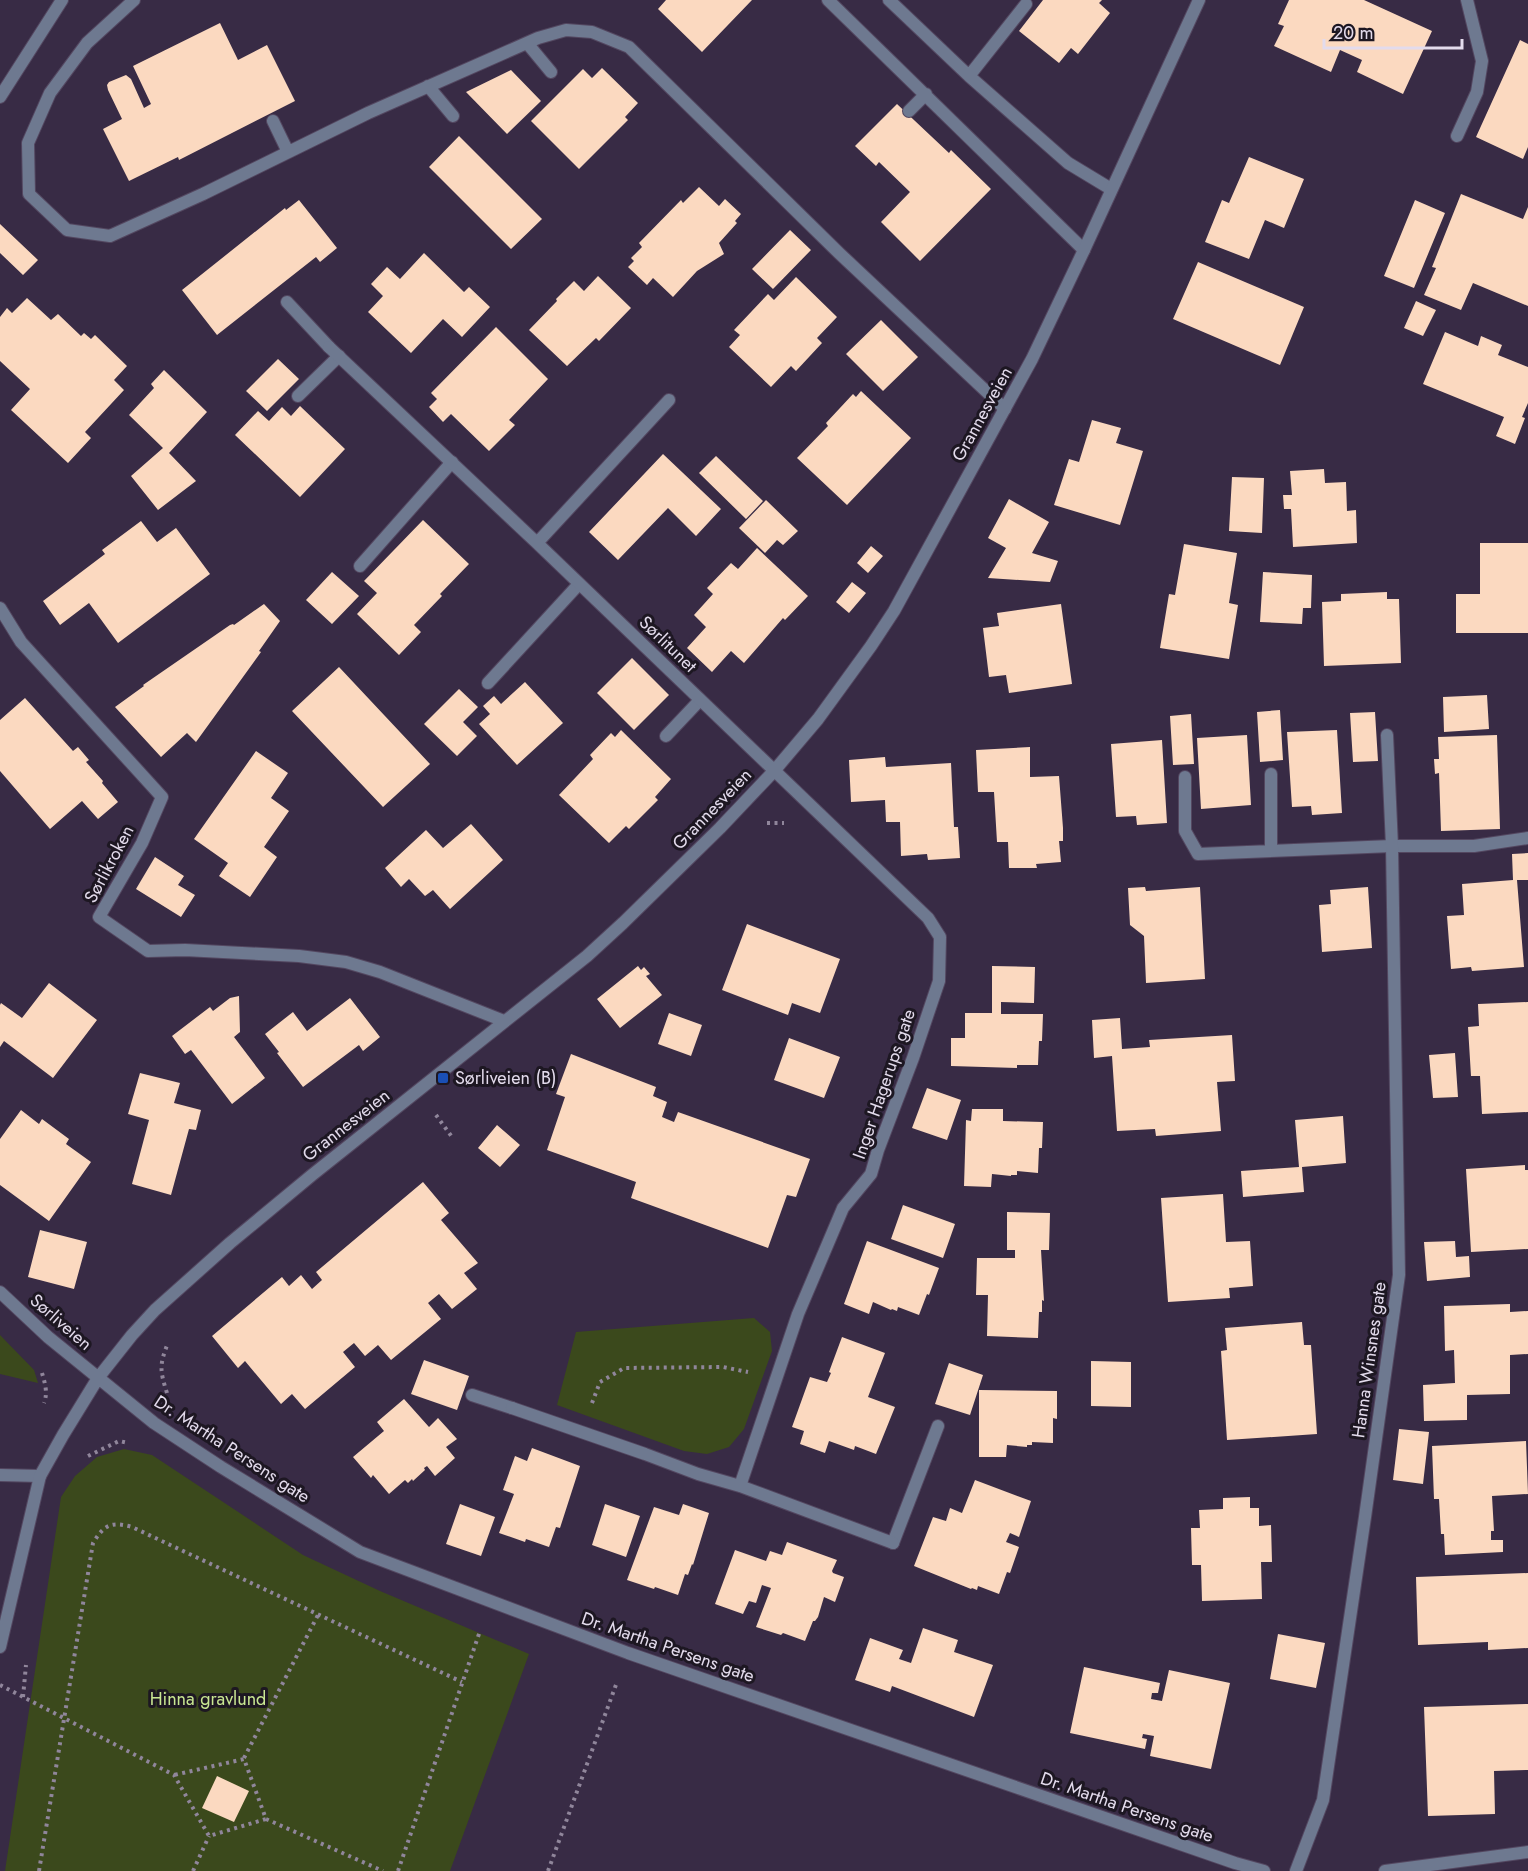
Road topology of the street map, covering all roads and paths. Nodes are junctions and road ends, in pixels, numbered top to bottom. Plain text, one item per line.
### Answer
1 (62, 0) edge
2 (134, 0) edge
3 (828, 0) edge
4 (889, 0) edge
5 (1199, 0) edge
6 (1467, 0) edge
7 (1026, 4) dead end
8 (527, 42) junction
9 (551, 72) dead end
10 (969, 76) junction
11 (428, 86) junction
12 (926, 94) junction
13 (0, 97) edge
14 (909, 111) dead end
15 (453, 116) dead end
16 (273, 121) dead end
17 (1457, 136) dead end
18 (288, 152) junction
19 (1111, 189) junction
20 (1084, 250) junction
21 (287, 302) dead end
22 (339, 356) junction
23 (298, 396) dead end
24 (669, 400) dead end
25 (1005, 410) junction
26 (452, 462) junction
27 (537, 543) junction
28 (360, 566) dead end
29 (579, 584) junction
30 (0, 608) edge
31 (488, 683) dead end
32 (699, 700) junction
33 (1387, 735) dead end
34 (666, 736) dead end
35 (774, 771) junction
36 (1271, 774) dead end
37 (1185, 777) dead end
38 (788, 823) dead end
39 (758, 827) dead end
40 (1528, 838) edge
41 (1392, 846) junction
42 (1271, 851) junction
43 (504, 1021) junction
44 (444, 1107) dead end
45 (435, 1114) dead end
46 (440, 1120) dead end
47 (452, 1137) dead end
48 (0, 1292) edge
49 (171, 1337) dead end
50 (38, 1367) dead end
51 (777, 1377) junction
52 (98, 1378) junction
53 (472, 1395) dead end
54 (43, 1405) dead end
55 (938, 1426) dead end
56 (582, 1432) junction
57 (182, 1440) junction
58 (129, 1443) dead end
59 (84, 1460) dead end
60 (0, 1475) edge
61 (40, 1476) junction
62 (740, 1486) junction
63 (318, 1615) junction
64 (0, 1647) edge
65 (474, 1649) dead end
66 (628, 1653) junction
67 (26, 1665) dead end
68 (462, 1682) junction
69 (0, 1685) edge
70 (23, 1697) junction
71 (64, 1718) junction
72 (244, 1759) junction
73 (174, 1775) junction
74 (266, 1819) junction
75 (209, 1836) junction
76 (1528, 1852) edge
77 (39, 1871) edge
78 (193, 1871) edge
79 (383, 1871) edge
80 (398, 1871) edge
81 (548, 1871) edge
82 (1264, 1871) edge
83 (1296, 1871) edge
84 (1385, 1871) edge

1 - 13 street
2 - 18 street
3 - 12 street
4 - 10 street
5 - 19 street, Grannesveien
6 - 17 street
7 - 10 street
8 - 9 street
8 - 11 street
8 - 25 street
10 - 19 street
11 - 15 street
11 - 18 street
12 - 14 street
12 - 20 street
16 - 18 street
19 - 20 street, Grannesveien
20 - 25 street, Grannesveien
21 - 22 street, Sørlitunet
22 - 23 street
22 - 26 street, Sørlitunet
24 - 27 street
25 - 35 street, Grannesveien
26 - 27 street, Sørlitunet
26 - 28 street
27 - 29 street, Sørlitunet
29 - 31 street
29 - 32 street, Sørlitunet
30 - 43 street, Sørlikroken
32 - 34 street
32 - 35 street, Sørlitunet
33 - 41 street, Hanna Winsnes gate
35 - 43 street, Grannesveien
35 - 51 street, Inger Hagerups gate
36 - 42 street
37 - 42 street
38 - 39 path
40 - 41 street
41 - 42 street
41 - 83 street, Hanna Winsnes gate
43 - 52 street, Grannesveien
44 - 45 path
46 - 47 path
48 - 52 street, Sørliveien
49 - 57 path
50 - 54 path
51 - 56 path
51 - 62 street, Inger Hagerups gate
52 - 57 street, Dr. Martha Persens gate
52 - 61 street, Grannesveien
53 - 56 street
55 - 62 street
56 - 62 street
57 - 66 street, Dr. Martha Persens gate
58 - 59 path
60 - 61 street
61 - 64 street, Grannesveien
63 - 68 path
63 - 71 path
63 - 72 path
65 - 68 path
66 - 81 path
66 - 82 street, Dr. Martha Persens gate
67 - 70 path
68 - 80 path
69 - 70 path
70 - 71 path
71 - 73 path
71 - 77 path
72 - 73 path
72 - 74 path
73 - 75 path
74 - 75 path
74 - 79 path
75 - 78 path
76 - 84 street

